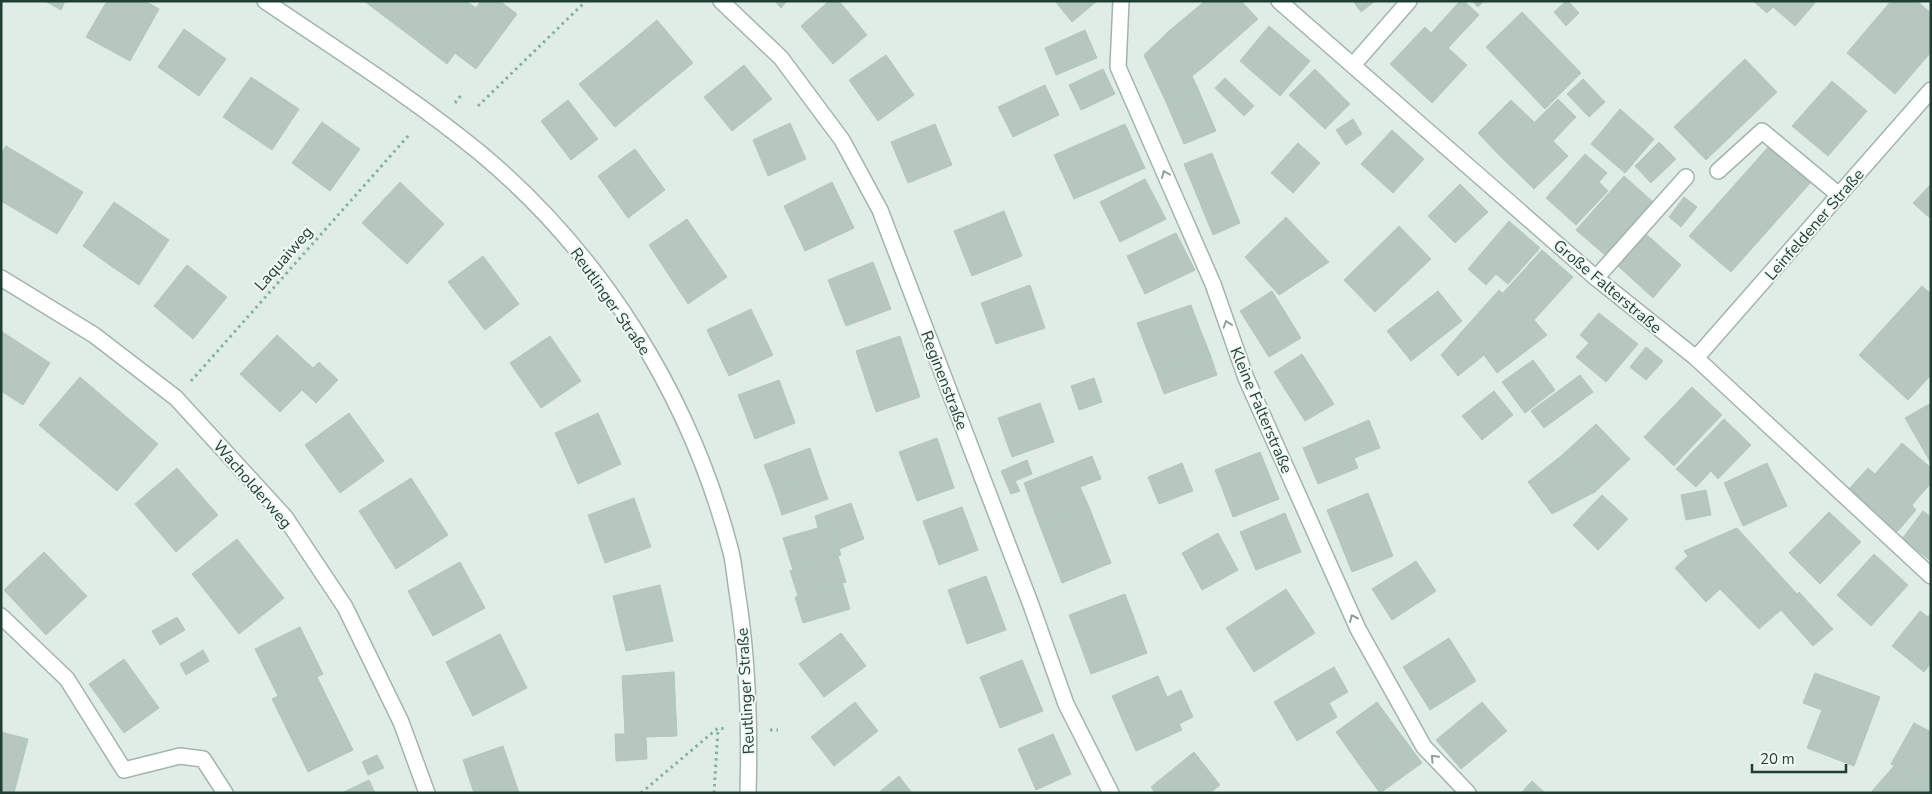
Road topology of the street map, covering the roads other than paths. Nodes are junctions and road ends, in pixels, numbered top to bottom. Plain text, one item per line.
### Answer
1 (265, 1) edge
2 (722, 1) edge
3 (1120, 1) edge
4 (1279, 1) edge
5 (1410, 1) edge
6 (1353, 65) junction
7 (1931, 90) edge
8 (1718, 171) dead end
9 (1686, 176) dead end
10 (1839, 195) junction
11 (1, 278) edge
12 (1596, 278) junction
13 (1696, 358) junction
14 (1931, 576) edge
15 (1, 616) edge
16 (225, 793) edge
17 (427, 793) edge
18 (748, 793) edge
19 (1112, 793) edge
20 (1468, 793) edge

1 - 18 street, Reutlinger Straße
2 - 19 street, Reginenstraße
20 -> 3 street, Kleine Falterstraße
4 - 6 street, Große Falterstraße
5 - 6 street
6 - 12 street, Große Falterstraße
7 - 10 street, Leinfeldener Straße
8 - 10 street
9 - 12 street
10 - 13 street, Leinfeldener Straße
11 - 17 street, Wacholderweg
12 - 13 street, Große Falterstraße
13 - 14 street, Große Falterstraße
15 - 16 street

